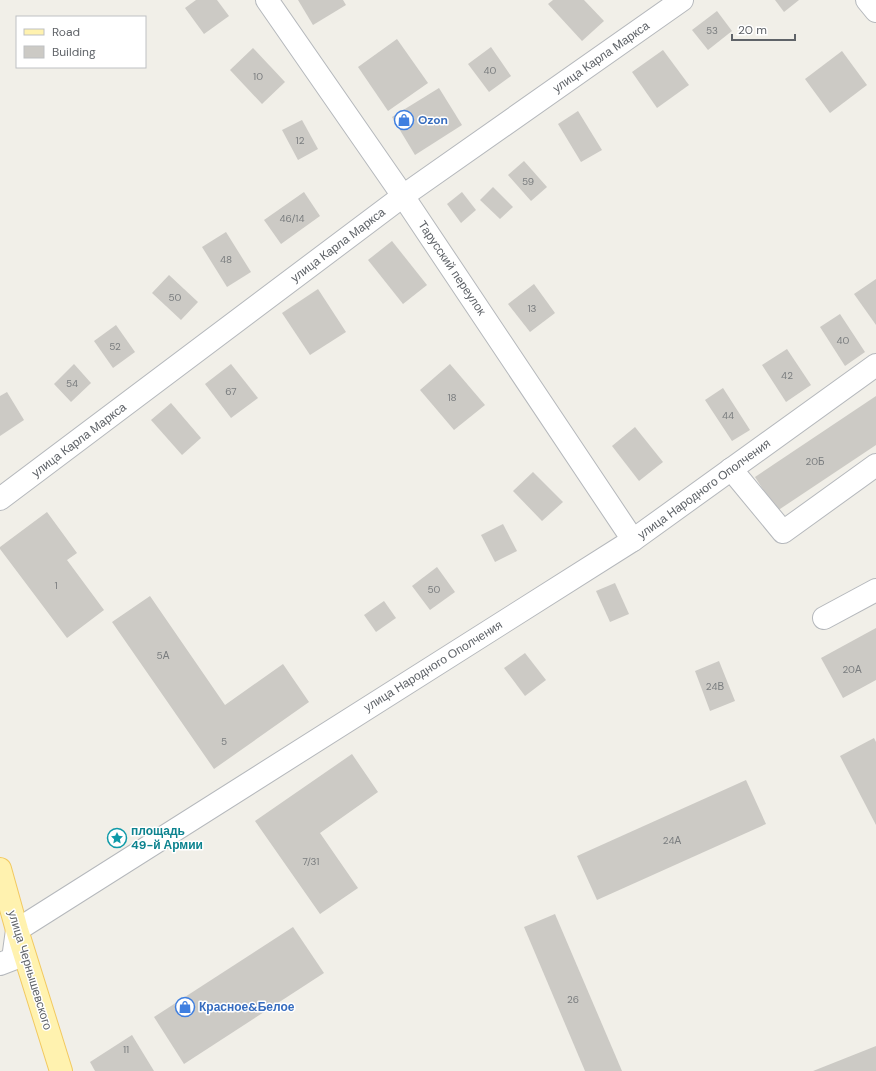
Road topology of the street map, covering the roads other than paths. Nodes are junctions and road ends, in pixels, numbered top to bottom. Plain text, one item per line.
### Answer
1 (267, 0) edge
2 (682, 0) edge
3 (867, 0) edge
4 (876, 11) edge
5 (403, 196) junction
6 (876, 365) edge
7 (876, 465) edge
8 (731, 469) junction
9 (0, 499) edge
10 (633, 540) junction
11 (876, 590) edge
12 (824, 618) dead end
13 (0, 869) edge
14 (17, 930) junction
15 (0, 964) edge
16 (61, 1071) edge

1 - 5 street, Тарусский переулок
2 - 5 street, улица Карла Маркса
3 - 4 street
5 - 9 street, улица Карла Маркса
5 - 10 street, Тарусский переулок
6 - 8 street, улица Народного Ополчения
7 - 8 street
8 - 10 street, улица Народного Ополчения
10 - 14 street, улица Народного Ополчения
11 - 12 street
13 - 14 main road, улица Чернышевского
14 - 15 street
14 - 16 main road, улица Чернышевского

